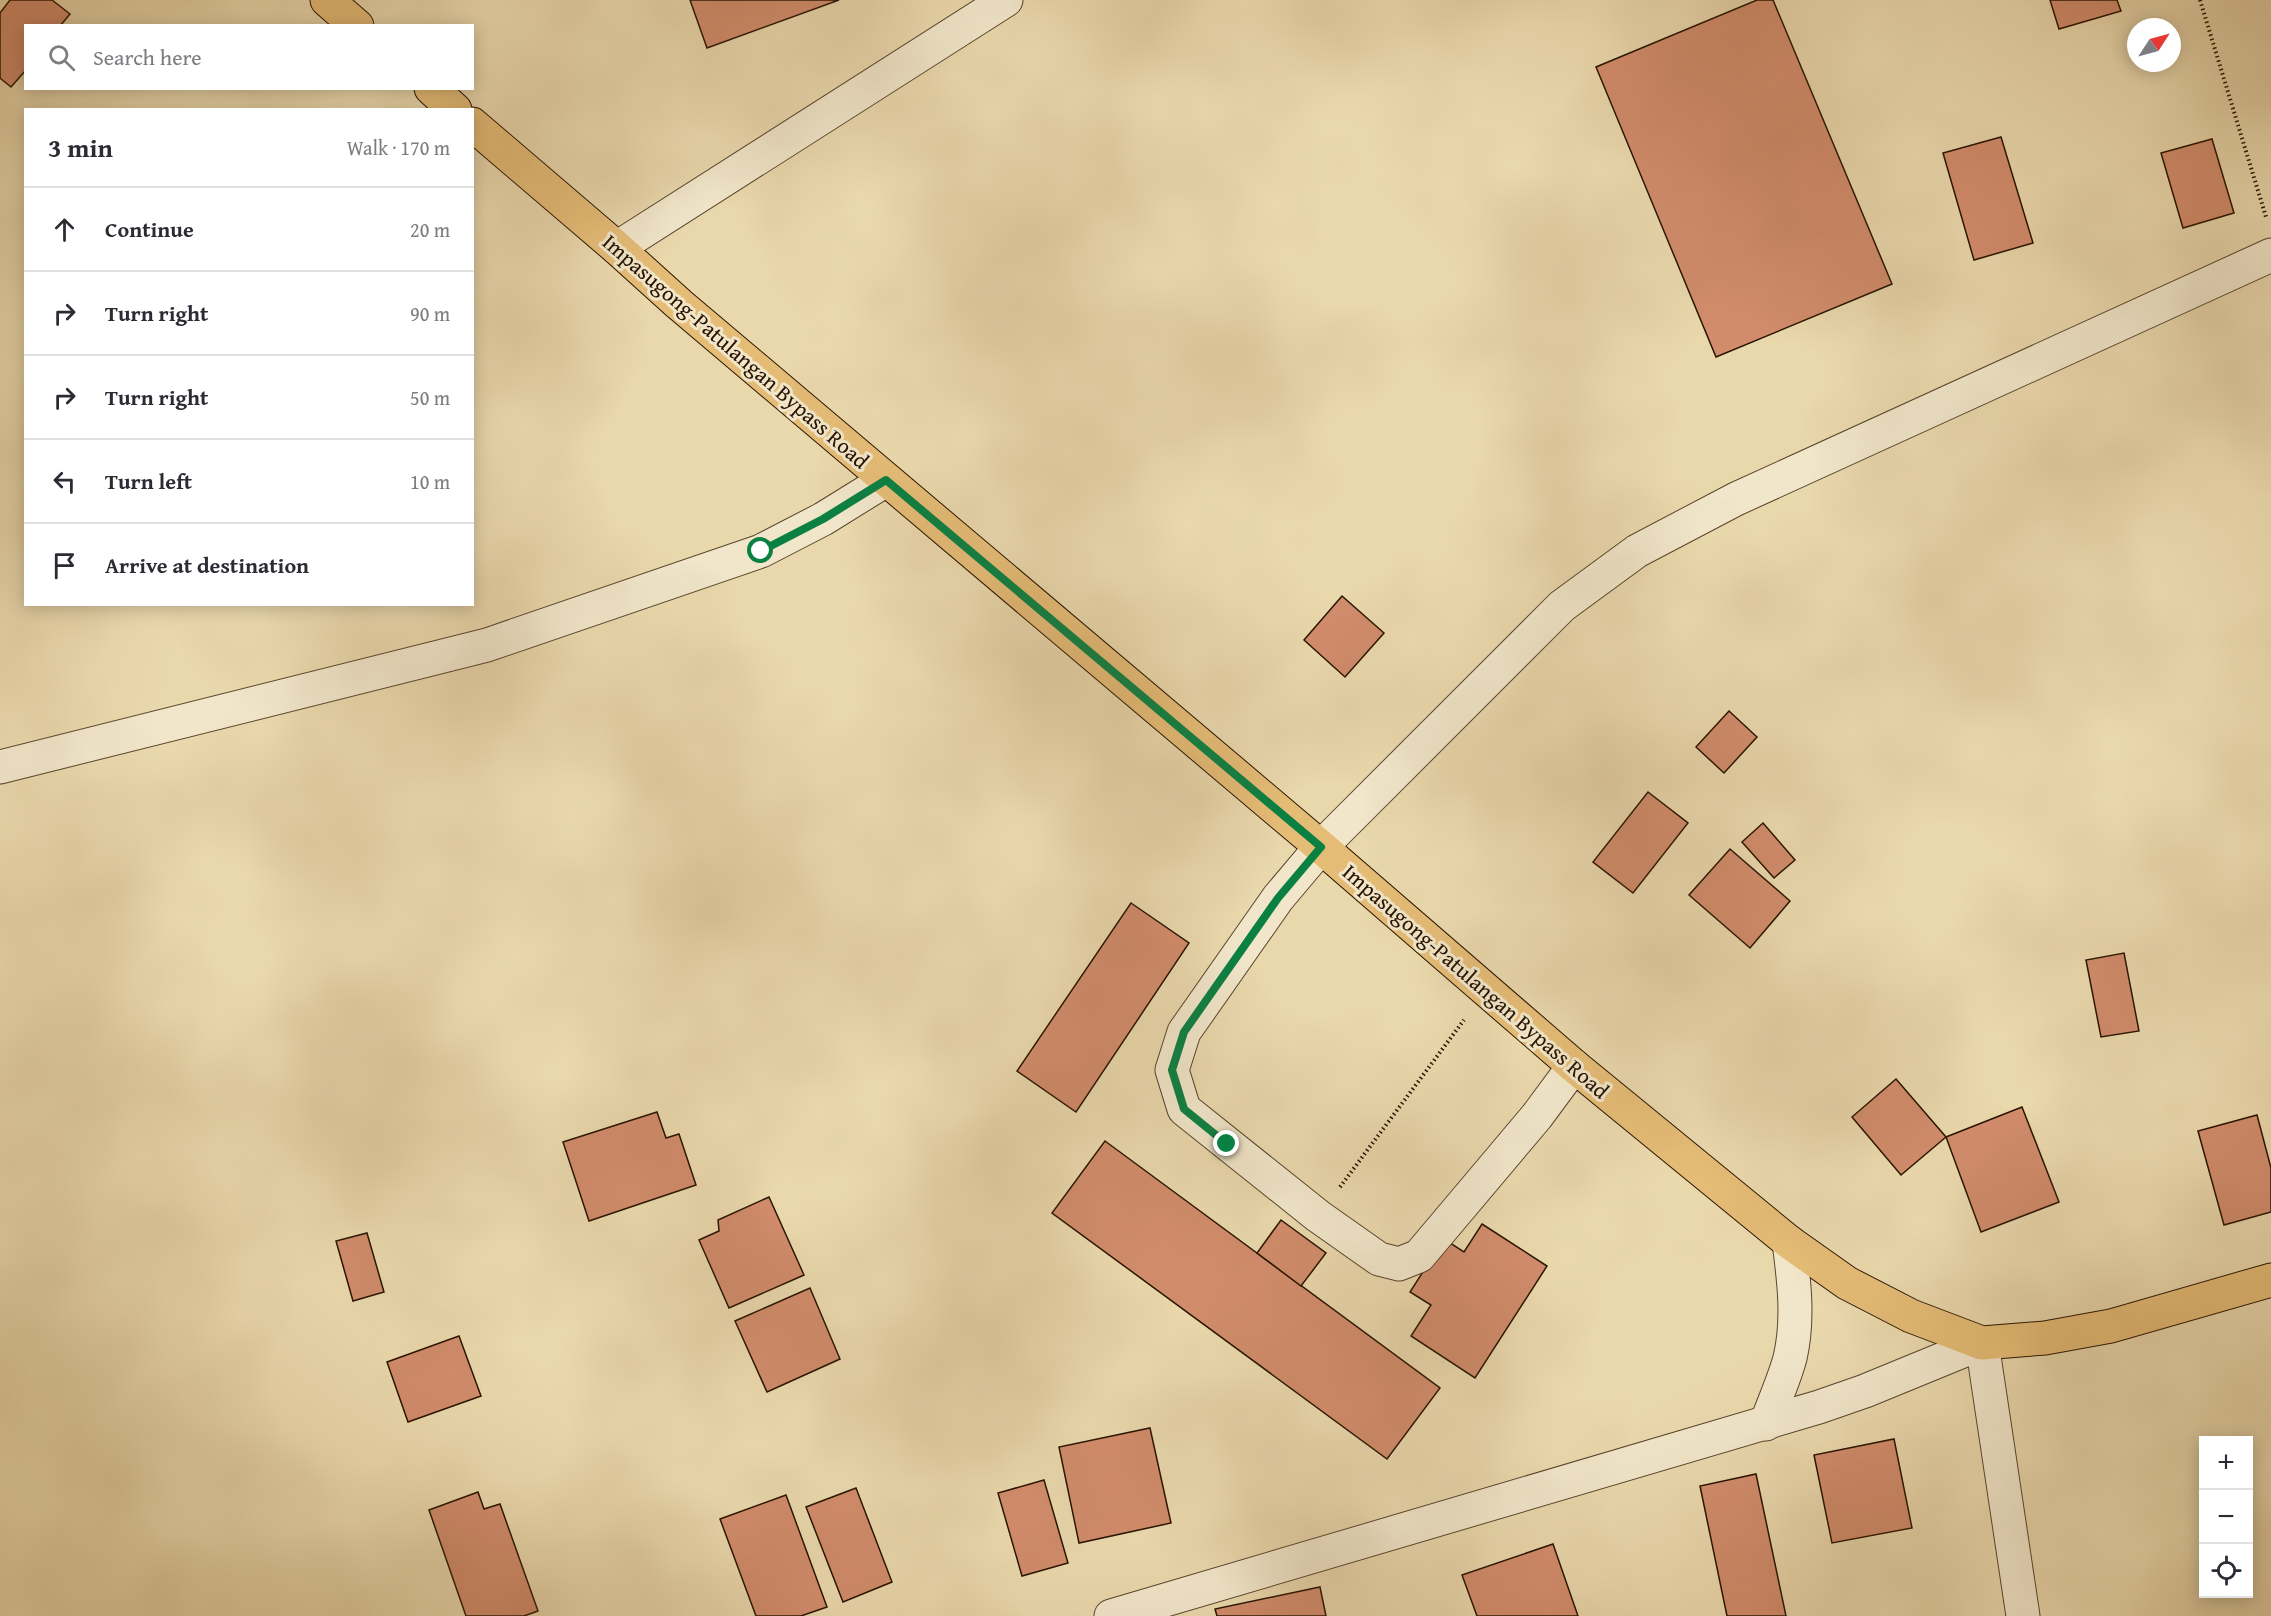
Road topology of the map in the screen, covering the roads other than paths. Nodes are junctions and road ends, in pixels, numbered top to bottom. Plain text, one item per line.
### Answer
1 (327, 0) edge
2 (1006, 0) edge
3 (355, 24) edge
4 (432, 90) edge
5 (453, 108) edge
6 (474, 126) edge
7 (617, 248) junction
8 (2271, 255) edge
9 (886, 480) junction
10 (0, 767) edge
11 (1321, 847) junction
12 (1574, 1066) junction
13 (1789, 1242) junction
14 (2271, 1280) edge
15 (1982, 1343) junction
16 (1766, 1424) junction
17 (1111, 1616) edge
18 (2023, 1616) edge

1 - 3 main road
2 - 7 street
4 - 5 main road
6 - 7 main road, Impasugong-Patulangan Bypass Road
7 - 9 main road, Impasugong-Patulangan Bypass Road
8 - 11 street
9 - 10 street
9 - 11 main road, Impasugong-Patulangan Bypass Road
11 - 12 main road, Impasugong-Patulangan Bypass Road
11 - 12 street
12 - 13 main road, Impasugong-Patulangan Bypass Road
13 - 15 main road, Impasugong-Patulangan Bypass Road
13 - 16 street
14 - 15 main road, Impasugong-Patulangan Bypass Road
15 - 16 street
15 - 18 street
16 - 17 street

